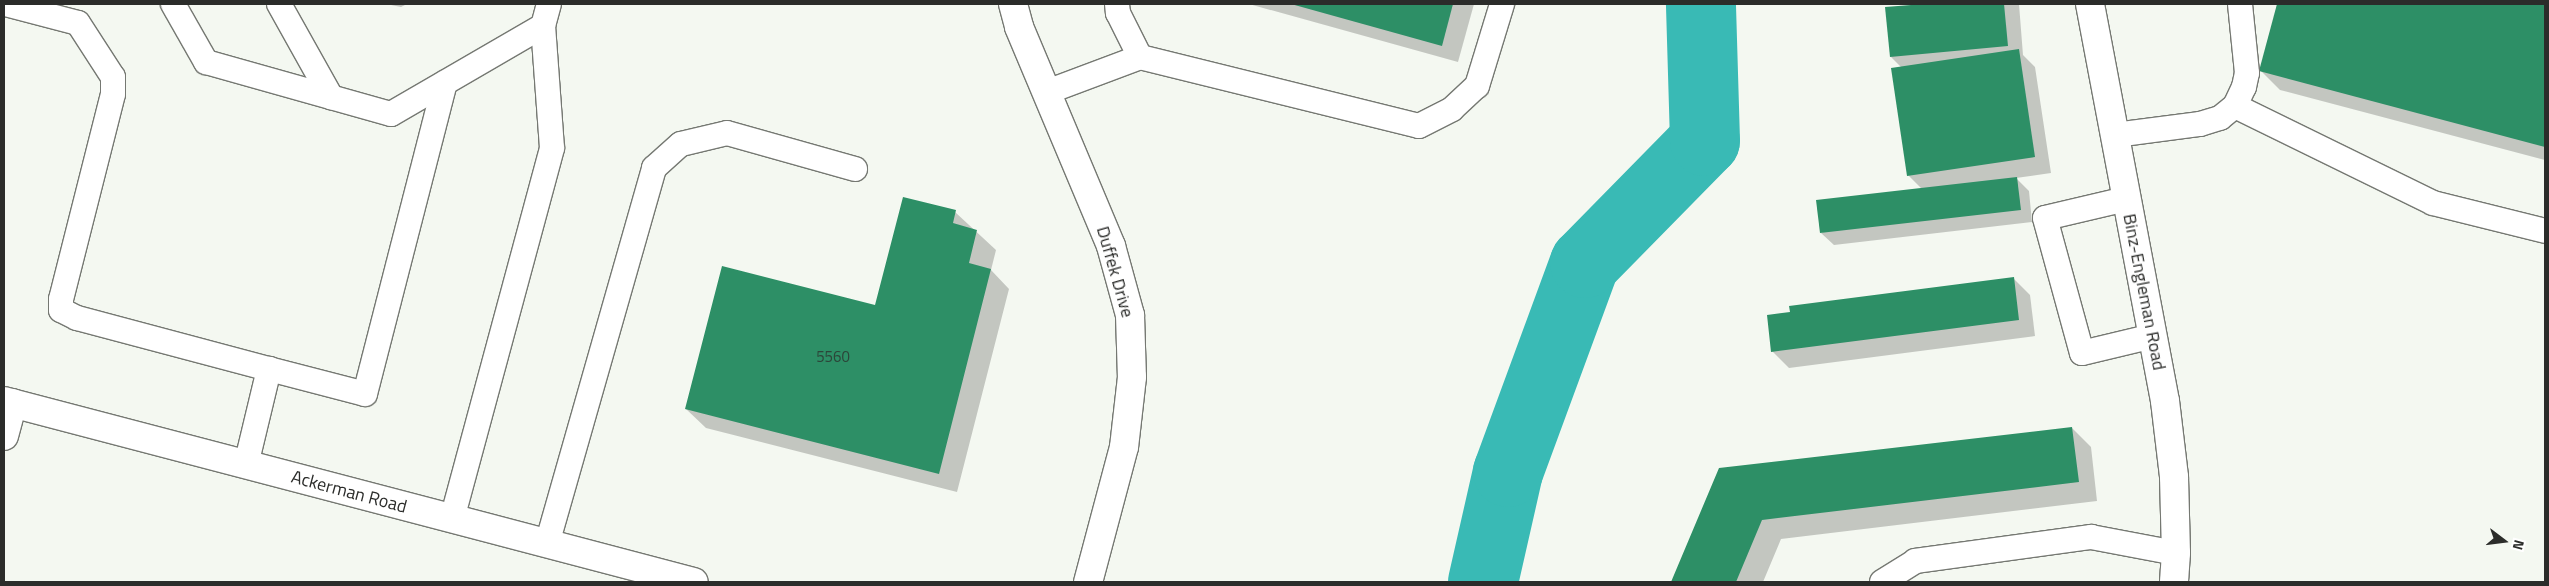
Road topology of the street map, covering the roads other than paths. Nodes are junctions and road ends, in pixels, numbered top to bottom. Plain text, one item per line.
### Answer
1 (5, 4) edge
2 (173, 4) edge
3 (279, 4) edge
4 (549, 4) edge
5 (1013, 4) edge
6 (1117, 4) edge
7 (1502, 4) edge
8 (2090, 4) edge
9 (2240, 4) edge
10 (543, 26) junction
11 (1140, 57) junction
12 (444, 83) junction
13 (1047, 92) junction
14 (330, 97) junction
15 (2235, 106) junction
16 (2115, 135) junction
17 (855, 169) dead end
18 (2126, 199) junction
19 (2545, 231) edge
20 (2153, 336) junction
21 (269, 369) junction
22 (8, 402) edge
23 (4, 436) edge
24 (246, 465) junction
25 (452, 519) junction
26 (548, 544) junction
27 (2176, 553) junction
28 (694, 582) edge
29 (1088, 582) edge
30 (1882, 582) edge
31 (2174, 582) edge

1 - 21 lane
2 - 14 lane
3 - 14 lane
4 - 10 lane
5 - 13 street, Duffek Drive
6 - 11 lane
7 - 11 lane
8 - 16 street, Binz-Engleman Road
9 - 15 lane
10 - 12 lane
10 - 25 lane
11 - 13 lane
12 - 14 lane
12 - 21 lane
13 - 29 street, Duffek Drive
15 - 16 lane
15 - 19 lane
16 - 18 street, Binz-Engleman Road
17 - 26 lane
18 - 20 street, Binz-Engleman Road
18 - 20 lane
20 - 27 street, Binz-Engleman Road
21 - 24 lane
22 - 23 street
22 - 24 street, Ackerman Road
24 - 25 street, Ackerman Road
25 - 26 street, Ackerman Road
26 - 28 street, Ackerman Road
27 - 30 lane
27 - 31 street, Binz-Engleman Road

